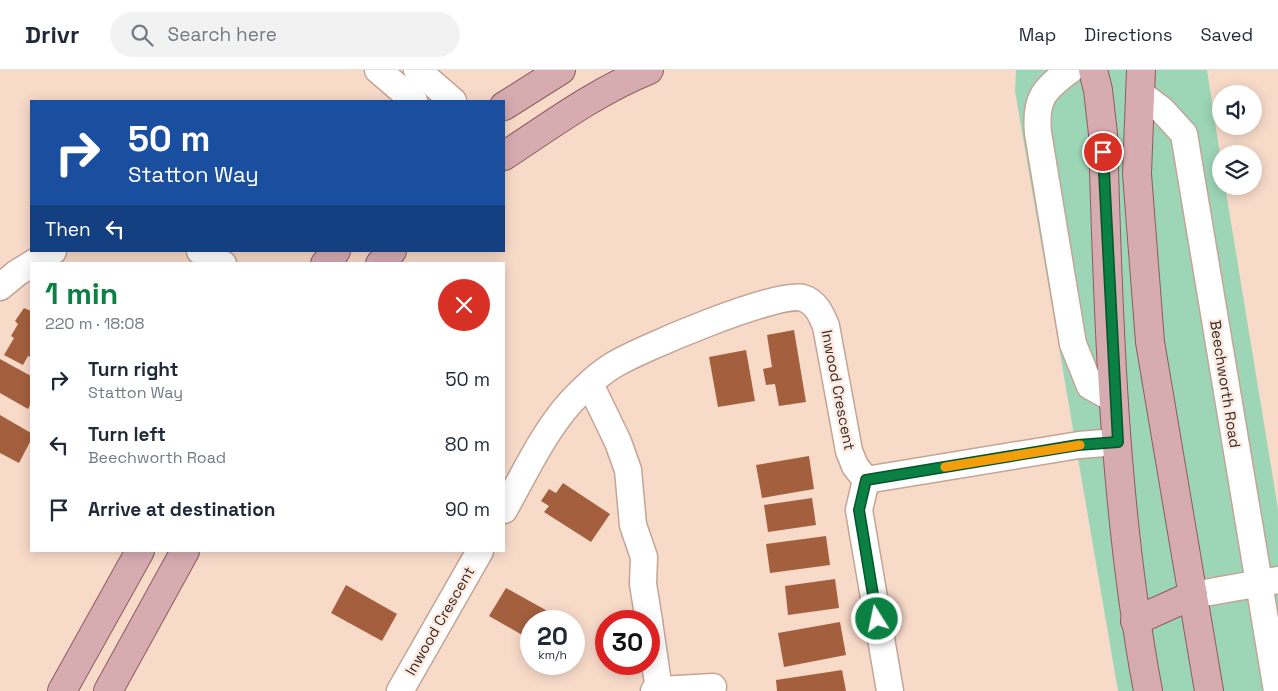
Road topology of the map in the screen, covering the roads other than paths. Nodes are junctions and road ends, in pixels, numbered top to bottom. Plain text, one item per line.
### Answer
1 (378, 70) edge
2 (417, 70) edge
3 (562, 70) edge
4 (650, 70) edge
5 (1070, 70) edge
6 (1093, 70) edge
7 (1141, 82) edge
8 (413, 100) edge
9 (452, 100) edge
10 (505, 105) edge
11 (505, 155) edge
12 (51, 252) edge
13 (202, 252) edge
14 (335, 252) edge
15 (391, 252) edge
16 (35, 262) edge
17 (219, 262) edge
18 (326, 262) edge
19 (382, 262) edge
20 (30, 265) edge
21 (0, 287) edge
22 (590, 384) junction
23 (1114, 399) junction
24 (1118, 442) junction
25 (866, 480) junction
26 (505, 508) edge
27 (139, 552) edge
28 (184, 552) edge
29 (479, 552) edge
30 (1268, 581) edge
31 (1193, 595) junction
32 (647, 610) edge
33 (1135, 621) junction
34 (655, 675) edge
35 (713, 687) dead end
36 (657, 690) edge
37 (62, 691) edge
38 (108, 691) edge
39 (400, 691) edge
40 (890, 691) edge
41 (1148, 691) edge
42 (1209, 691) edge
43 (1277, 691) edge

1 - 8 street
2 - 9 street
3 - 10 main road
4 - 11 main road
5 - 23 street
6 - 23 main road
7 - 30 street, Beechworth Road
7 - 31 main road, Beechworth Road
12 - 16 street
13 - 17 street
14 - 18 main road
15 - 19 main road
20 - 21 street
22 - 25 street, Inwood Crescent
22 - 26 street, Inwood Crescent
22 - 32 street
23 - 24 main road
24 - 25 street
24 - 33 main road
25 - 40 street
27 - 37 main road
28 - 38 main road
29 - 39 street, Inwood Crescent
30 - 31 street
30 - 43 street, Beechworth Road
31 - 33 main road
31 - 42 main road, Beechworth Road
33 - 41 main road
34 - 36 street
35 - 36 street

